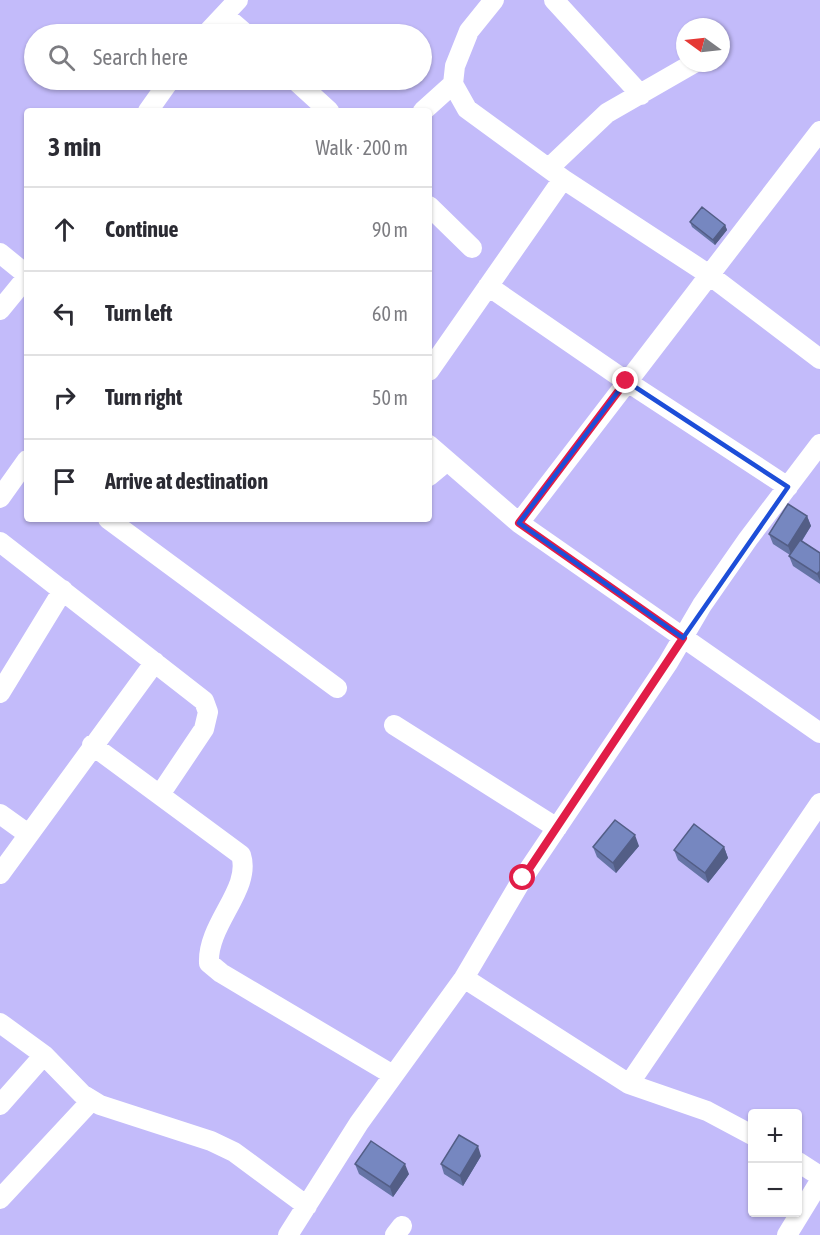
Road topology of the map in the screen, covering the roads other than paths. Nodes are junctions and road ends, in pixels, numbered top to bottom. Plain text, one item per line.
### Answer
1 (494, 0) edge
2 (554, 0) edge
3 (231, 7) edge
4 (215, 24) edge
5 (240, 24) edge
6 (680, 72) edge
7 (453, 84) junction
8 (163, 90) edge
9 (306, 90) edge
10 (641, 96) junction
11 (150, 108) edge
12 (326, 108) edge
13 (426, 108) edge
14 (820, 131) edge
15 (556, 173) junction
16 (432, 209) edge
17 (472, 248) dead end
18 (0, 254) edge
19 (24, 274) edge
20 (708, 274) junction
21 (24, 280) edge
22 (488, 286) junction
23 (0, 310) edge
24 (820, 359) edge
25 (432, 367) edge
26 (626, 381) junction
27 (820, 444) edge
28 (432, 448) edge
29 (447, 461) junction
30 (24, 464) edge
31 (432, 474) edge
32 (788, 487) junction
33 (0, 498) edge
34 (112, 522) edge
35 (519, 523) junction
36 (0, 542) edge
37 (63, 590) junction
38 (683, 638) junction
39 (154, 662) junction
40 (337, 688) dead end
41 (0, 693) edge
42 (394, 725) dead end
43 (820, 733) edge
44 (92, 745) junction
45 (161, 794) junction
46 (820, 803) edge
47 (0, 814) edge
48 (557, 828) junction
49 (28, 834) junction
50 (0, 874) edge
51 (464, 978) junction
52 (0, 1023) edge
53 (44, 1055) junction
54 (393, 1075) junction
55 (629, 1084) junction
56 (92, 1100) junction
57 (0, 1105) edge
58 (748, 1132) edge
59 (800, 1163) edge
60 (820, 1176) edge
61 (820, 1181) edge
62 (0, 1199) edge
63 (307, 1206) junction
64 (288, 1235) edge
65 (787, 1235) edge

1 - 7 street
2 - 10 street
3 - 4 street
3 - 5 street
6 - 10 street
7 - 13 street
7 - 15 street
8 - 11 street
9 - 12 street
10 - 15 street
14 - 20 street
15 - 20 street
15 - 22 street
16 - 17 street
18 - 19 street
20 - 24 street
20 - 26 street
21 - 23 street
22 - 25 street
22 - 26 street
26 - 32 street
26 - 35 street
27 - 32 street
28 - 29 street
29 - 31 street
29 - 35 street
30 - 33 street
32 - 38 street
34 - 40 street
35 - 38 street
36 - 37 street
37 - 39 street
37 - 41 street
38 - 43 street
38 - 48 street
39 - 44 street
39 - 45 street
42 - 48 street
44 - 45 street
44 - 49 street
45 - 54 street
46 - 55 street
47 - 49 street
48 - 51 street
49 - 50 street
51 - 54 street
51 - 55 street
52 - 53 street
53 - 56 street
53 - 57 street
54 - 63 street
55 - 58 street
56 - 62 street
56 - 63 street
59 - 60 street
61 - 65 street
63 - 64 street

